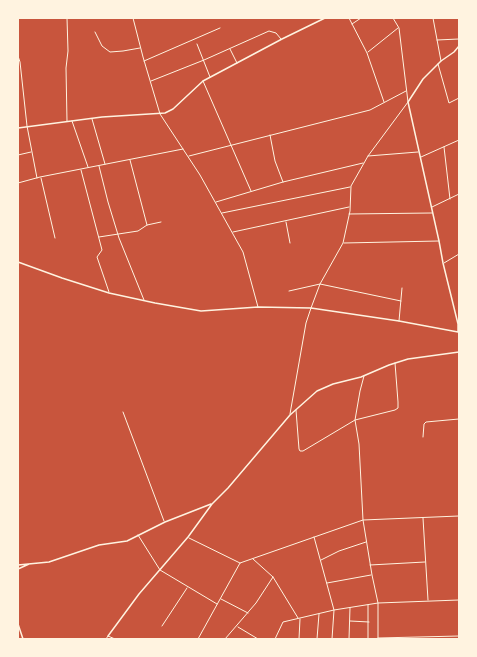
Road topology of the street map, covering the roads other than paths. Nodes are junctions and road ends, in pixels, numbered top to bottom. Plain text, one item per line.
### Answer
1 (67, 18) edge
2 (133, 18) edge
3 (325, 18) edge
4 (349, 18) edge
5 (361, 18) edge
6 (393, 18) edge
7 (433, 18) edge
8 (352, 24) junction
9 (220, 28) dead end
10 (398, 28) junction
11 (95, 32) dead end
12 (282, 39) junction
13 (459, 39) edge
14 (436, 40) junction
15 (197, 44) dead end
16 (459, 46) edge
17 (140, 48) junction
18 (230, 49) junction
19 (367, 53) junction
20 (18, 56) edge
21 (204, 60) junction
22 (144, 61) junction
23 (441, 61) junction
24 (237, 63) junction
25 (438, 64) junction
26 (210, 77) junction
27 (150, 81) junction
28 (203, 81) junction
29 (406, 91) junction
30 (459, 98) edge
31 (384, 102) junction
32 (408, 102) junction
33 (160, 114) junction
34 (92, 118) junction
35 (72, 120) junction
36 (67, 121) junction
37 (27, 126) junction
38 (18, 128) edge
39 (270, 135) junction
40 (459, 140) edge
41 (232, 145) junction
42 (444, 147) junction
43 (183, 149) junction
44 (32, 152) junction
45 (419, 152) junction
46 (18, 154) edge
47 (368, 156) junction
48 (188, 157) junction
49 (420, 158) junction
50 (130, 160) junction
51 (364, 163) junction
52 (105, 164) junction
53 (99, 165) junction
54 (88, 168) junction
55 (81, 169) junction
56 (40, 177) junction
57 (38, 179) junction
58 (283, 182) junction
59 (18, 183) edge
60 (351, 186) junction
61 (251, 192) junction
62 (459, 194) edge
63 (450, 198) junction
64 (215, 202) junction
65 (350, 207) junction
66 (432, 207) junction
67 (433, 212) junction
68 (221, 213) junction
69 (349, 214) junction
70 (286, 221) junction
71 (162, 222) dead end
72 (147, 226) junction
73 (232, 232) junction
74 (118, 234) junction
75 (99, 237) junction
76 (55, 238) dead end
77 (439, 241) junction
78 (290, 242) dead end
79 (343, 243) junction
80 (459, 254) edge
81 (18, 262) edge
82 (443, 264) junction
83 (320, 284) junction
84 (402, 288) dead end
85 (289, 291) dead end
86 (109, 292) junction
87 (144, 300) junction
88 (401, 301) junction
89 (258, 307) junction
90 (310, 308) junction
91 (399, 321) junction
92 (459, 324) edge
93 (458, 333) edge
94 (459, 352) edge
95 (395, 363) junction
96 (364, 375) junction
97 (296, 410) junction
98 (123, 412) dead end
99 (290, 415) junction
100 (459, 419) edge
101 (355, 420) junction
102 (423, 437) dead end
103 (212, 504) junction
104 (459, 516) edge
105 (423, 518) junction
106 (363, 520) junction
107 (165, 522) junction
108 (138, 535) junction
109 (314, 536) junction
110 (188, 538) junction
111 (367, 542) junction
112 (252, 558) junction
113 (321, 560) junction
114 (426, 562) junction
115 (30, 563) junction
116 (240, 563) junction
117 (18, 564) edge
118 (370, 565) junction
119 (18, 569) edge
120 (160, 570) junction
121 (372, 575) junction
122 (273, 577) junction
123 (327, 584) junction
124 (188, 587) junction
125 (220, 598) junction
126 (459, 600) edge
127 (428, 601) junction
128 (378, 603) junction
129 (217, 604) junction
130 (368, 605) junction
131 (350, 607) junction
132 (334, 610) junction
133 (248, 613) junction
134 (319, 614) junction
135 (299, 619) junction
136 (349, 621) junction
137 (369, 622) junction
138 (18, 624) edge
139 (162, 626) dead end
140 (237, 626) junction
141 (108, 636) junction
142 (459, 636) edge
143 (23, 639) edge
144 (106, 639) edge
145 (114, 639) edge
146 (198, 639) edge
147 (225, 639) edge
148 (258, 639) edge
149 (274, 639) edge
150 (299, 639) edge
151 (318, 639) edge
152 (332, 639) edge
153 (349, 639) edge
154 (368, 639) edge
155 (378, 639) edge

1 - 36 street
2 - 17 street
3 - 12 street
4 - 8 street
5 - 8 street
6 - 10 street
7 - 14 street
8 - 19 street
9 - 22 street
10 - 19 street
10 - 29 street
11 - 17 street
12 - 18 street
12 - 24 street
13 - 14 street
14 - 23 street
15 - 21 street
16 - 23 street
17 - 22 street
18 - 21 street
18 - 24 street
19 - 31 street
20 - 37 street
21 - 26 street
21 - 27 street
22 - 27 street
23 - 25 street
24 - 26 street
25 - 30 street
25 - 32 street
26 - 28 street
27 - 33 street
28 - 33 street
28 - 41 street
29 - 31 street
29 - 32 street
31 - 39 street
32 - 45 street
32 - 47 street
33 - 34 street
33 - 43 street
34 - 35 street
34 - 52 street
35 - 36 street
35 - 54 street
36 - 37 street
37 - 38 street
37 - 44 street
39 - 41 street
39 - 58 street
40 - 42 street
41 - 48 street
41 - 61 street
42 - 49 street
42 - 63 street
43 - 48 street
43 - 50 street
44 - 46 street
44 - 57 street
45 - 47 street
45 - 49 street
47 - 51 street
48 - 64 street
49 - 66 street
50 - 52 street
50 - 72 street
51 - 58 street
51 - 60 street
52 - 53 street
53 - 54 street
53 - 74 street
54 - 55 street
55 - 56 street
55 - 75 street
56 - 57 street
56 - 76 street
57 - 59 street
58 - 61 street
60 - 65 street
60 - 68 street
61 - 64 street
62 - 63 street
63 - 66 street
64 - 68 street
65 - 69 street
65 - 70 street
66 - 67 street
67 - 69 street
67 - 77 street
68 - 73 street
69 - 79 street
70 - 73 street
70 - 78 street
71 - 72 street
72 - 74 street
73 - 89 street
74 - 75 street
74 - 87 street
75 - 86 street
77 - 79 street
77 - 82 street
79 - 83 street
80 - 82 street
81 - 86 street
82 - 92 street
83 - 85 street
83 - 88 street
83 - 90 street
84 - 88 street
86 - 87 street
87 - 89 street
88 - 91 street
89 - 90 street
90 - 91 street
90 - 99 street
91 - 93 street
92 - 93 street
94 - 95 street
95 - 96 street
95 - 101 street
96 - 97 street
96 - 101 street
97 - 99 street
97 - 101 street
98 - 107 street
99 - 103 street
100 - 102 street
101 - 106 street
103 - 107 street
103 - 110 street
104 - 105 street
105 - 106 street
105 - 114 street
106 - 109 street
106 - 111 street
107 - 108 street
108 - 115 street
108 - 120 street
109 - 112 street
109 - 113 street
110 - 116 street
110 - 120 street
111 - 113 street
111 - 118 street
112 - 116 street
112 - 122 street
113 - 123 street
114 - 118 street
114 - 127 street
115 - 117 street
115 - 119 street
116 - 125 street
118 - 121 street
120 - 124 street
120 - 141 street
121 - 123 street
121 - 128 street
122 - 133 street
122 - 135 street
123 - 132 street
124 - 129 street
124 - 139 street
125 - 129 street
125 - 133 street
126 - 127 street
127 - 128 street
128 - 130 street
128 - 155 street
129 - 146 street
130 - 131 street
130 - 137 street
131 - 132 street
131 - 136 street
132 - 134 street
132 - 152 street
133 - 140 street
134 - 135 street
134 - 151 street
135 - 149 street
135 - 150 street
136 - 137 street
136 - 153 street
137 - 154 street
138 - 143 street
140 - 147 street
140 - 148 street
141 - 144 street
141 - 145 street
142 - 155 street

